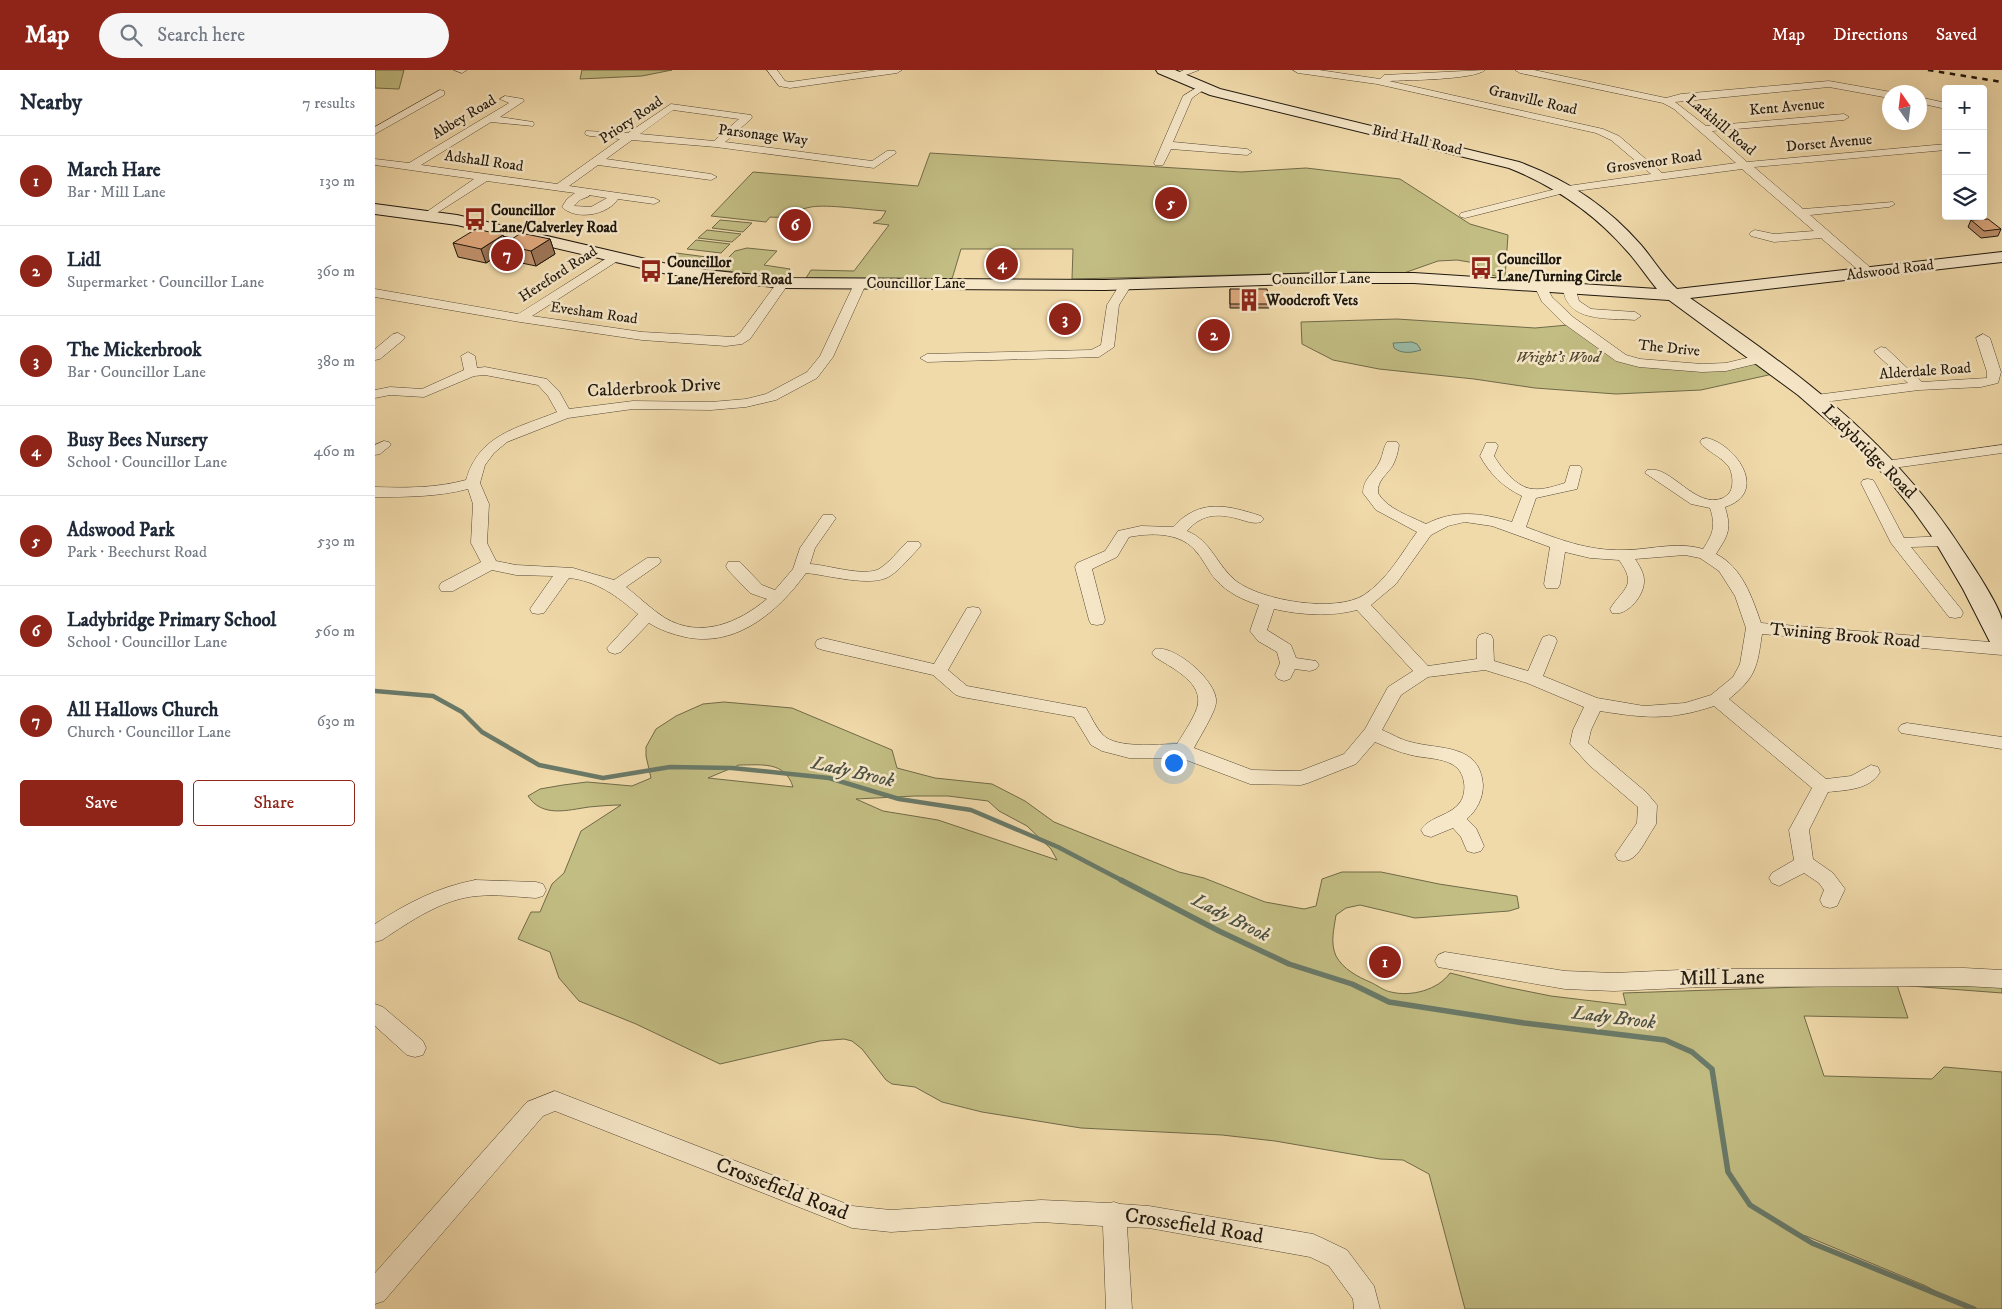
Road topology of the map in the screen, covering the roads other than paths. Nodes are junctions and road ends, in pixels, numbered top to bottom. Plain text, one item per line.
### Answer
1 (773, 70) edge
2 (897, 70) edge
3 (1195, 70) edge
4 (1298, 70) edge
5 (1480, 70) edge
6 (1520, 70) edge
7 (1169, 73) edge
8 (1377, 81) junction
9 (1201, 88) junction
10 (440, 93) dead end
11 (1882, 93) edge
12 (505, 99) dead end
13 (1666, 101) junction
14 (1927, 102) edge
15 (1942, 105) edge
16 (1844, 117) dead end
17 (489, 119) junction
18 (529, 124) dead end
19 (1703, 129) junction
20 (375, 131) edge
21 (590, 133) dead end
22 (628, 137) junction
23 (716, 144) junction
24 (1167, 145) junction
25 (1942, 148) edge
26 (1247, 152) dead end
27 (891, 153) dead end
28 (596, 161) junction
29 (375, 162) edge
30 (1159, 163) dead end
31 (1745, 165) junction
32 (412, 166) junction
33 (485, 176) junction
34 (1659, 176) junction
35 (711, 177) dead end
36 (560, 187) junction
37 (1568, 189) junction
38 (589, 192) junction
39 (613, 196) junction
40 (654, 201) dead end
41 (1889, 204) dead end
42 (377, 212) edge
43 (1800, 213) junction
44 (429, 215) junction
45 (1465, 215) dead end
46 (1755, 234) dead end
47 (1824, 234) junction
48 (615, 257) junction
49 (2002, 257) edge
50 (1868, 272) junction
51 (783, 283) junction
52 (860, 284) junction
53 (1777, 284) junction
54 (1105, 285) junction
55 (1123, 285) junction
56 (1532, 285) junction
57 (1569, 287) junction
58 (1677, 290) junction
59 (375, 293) edge
60 (1113, 305) junction
61 (1635, 316) dead end
62 (520, 318) junction
63 (1712, 322) junction
64 (1983, 338) dead end
65 (375, 340) edge
66 (1881, 350) dead end
67 (375, 356) edge
68 (468, 356) dead end
69 (927, 358) dead end
70 (1763, 358) junction
71 (471, 372) junction
72 (1919, 386) junction
73 (375, 394) edge
74 (1817, 399) junction
75 (565, 414) junction
76 (1707, 442) dead end
77 (1392, 444) dead end
78 (1491, 446) dead end
79 (2002, 449) edge
80 (1887, 466) junction
81 (1575, 469) dead end
82 (1652, 473) dead end
83 (473, 483) junction
84 (1868, 483) dead end
85 (375, 492) edge
86 (1530, 494) junction
87 (1717, 505) junction
88 (829, 518) dead end
89 (1256, 519) dead end
90 (1518, 528) junction
91 (1427, 530) junction
92 (1177, 532) junction
93 (1945, 541) junction
94 (1899, 543) junction
95 (913, 545) dead end
96 (1558, 546) junction
97 (1624, 555) junction
98 (1707, 555) junction
99 (653, 561) dead end
100 (490, 564) junction
101 (734, 566) dead end
102 (801, 568) junction
103 (564, 573) junction
104 (1552, 584) dead end
105 (447, 587) dead end
106 (615, 587) junction
107 (779, 597) junction
108 (1268, 602) junction
109 (1361, 604) junction
110 (537, 609) dead end
111 (1618, 609) dead end
112 (973, 612) dead end
113 (1955, 613) dead end
114 (648, 614) junction
115 (1097, 620) dead end
116 (1754, 628) junction
117 (1485, 639) dead end
118 (1549, 640) dead end
119 (2002, 642) edge
120 (823, 644) dead end
121 (615, 648) dead end
122 (2002, 649) edge
123 (1161, 653) dead end
124 (1309, 664) dead end
125 (1485, 664) junction
126 (939, 671) junction
127 (1424, 672) junction
128 (1533, 679) junction
129 (1717, 699) junction
130 (1594, 704) junction
131 (1907, 728) dead end
132 (1372, 733) junction
133 (2002, 743) edge
134 (1183, 752) junction
135 (1871, 772) dead end
136 (1822, 786) junction
137 (1455, 818) junction
138 (1431, 830) dead end
139 (1474, 846) dead end
140 (1625, 855) dead end
141 (1804, 863) junction
142 (1779, 878) dead end
143 (536, 890) dead end
144 (1830, 900) dead end
145 (375, 934) edge
146 (1445, 961) dead end
147 (2002, 979) edge
148 (375, 1013) edge
149 (415, 1048) dead end
150 (1114, 1213) junction
151 (375, 1292) edge
152 (1119, 1309) edge
153 (1367, 1309) edge

1 - 2 street
3 - 7 street
4 - 8 street, Granville Road
5 - 8 street
6 - 13 street, Larkhill Road
7 - 9 street, Bird Hall Road
8 - 34 street, Granville Road
9 - 24 street
9 - 37 street, Bird Hall Road
10 - 20 street
11 - 13 street
12 - 17 street, Abbey Road
13 - 19 street, Larkhill Road
14 - 15 street
16 - 19 street, Kent Avenue
17 - 18 street
17 - 32 street, Abbey Road
19 - 31 street, Larkhill Road
21 - 22 street, Parsonage Way
22 - 23 street, Parsonage Way
22 - 23 street, Priory Road
22 - 28 street, Priory Road
23 - 27 street, Parsonage Way
24 - 26 street
24 - 30 street
25 - 31 street, Dorset Avenue
28 - 35 street
28 - 36 street, Priory Road
29 - 32 street, Adshall Road
31 - 34 street, Grosvenor Road
31 - 43 street, Larkhill Road
32 - 33 street, Adshall Road
33 - 36 street, Adshall Road
33 - 44 street
34 - 37 street, Grosvenor Road
36 - 38 street, Adshall Road
37 - 45 street, Grosvenor Road
37 - 58 street, Bird Hall Road
38 - 39 street, Adshall Road
38 - 39 street
39 - 40 street, Adshall Road
41 - 43 street
42 - 44 street, Councillor Lane
43 - 47 street, Larkhill Road
44 - 48 street, Councillor Lane
46 - 47 street
47 - 50 street, Larkhill Road
48 - 51 street, Councillor Lane
48 - 62 street, Hereford Road
49 - 50 street, Adswood Road
50 - 53 street, Adswood Road
51 - 52 street, Councillor Lane
51 - 62 street, Evesham Road
52 - 54 street, Councillor Lane
52 - 75 street, Calderbrook Drive
53 - 58 street, Adswood Road
53 - 63 street, Adswood Road
54 - 55 street, Councillor Lane
54 - 60 street
55 - 56 street, Councillor Lane
55 - 60 street
56 - 57 street, Councillor Lane
56 - 58 street, Councillor Lane
56 - 70 street, The Drive
57 - 58 street, Councillor Lane
57 - 61 street
58 - 63 street, Ladybridge Road
59 - 62 street, Evesham Road
60 - 69 street
63 - 70 street, Ladybridge Road
64 - 72 street, Alderdale Road
65 - 67 street
66 - 72 street
68 - 71 street
70 - 74 street, Ladybridge Road
71 - 73 street
71 - 75 street
72 - 74 street, Alderdale Road
74 - 80 street, Ladybridge Road
75 - 83 street, Calderbrook Drive
76 - 87 street
77 - 91 street
78 - 86 street
79 - 80 street
80 - 93 street, Ladybridge Road
81 - 86 street
82 - 87 street
83 - 85 street
83 - 100 street
84 - 94 street
86 - 90 street
87 - 98 street
88 - 102 street
89 - 92 street
90 - 91 street
90 - 96 street
91 - 109 street
92 - 108 street
92 - 115 street
93 - 94 street
93 - 119 street, Ladybridge Road
94 - 113 street
95 - 102 street
96 - 97 street
96 - 104 street
97 - 98 street
97 - 111 street
98 - 116 street
99 - 106 street
100 - 103 street
100 - 105 street
101 - 107 street
102 - 107 street
103 - 106 street
103 - 110 street
106 - 114 street
107 - 114 street
108 - 109 street
108 - 124 street
109 - 127 street
112 - 126 street
114 - 121 street
116 - 122 street, Twining Brook Road
116 - 129 street, Twining Brook Road
117 - 125 street
118 - 128 street
120 - 126 street
123 - 134 street
125 - 127 street, Twining Brook Road
125 - 128 street, Twining Brook Road
126 - 134 street, Twining Brook Road
127 - 132 street, Twining Brook Road
128 - 130 street, Twining Brook Road
129 - 130 street, Twining Brook Road
129 - 136 street
130 - 140 street
131 - 133 street
132 - 134 street, Twining Brook Road
132 - 137 street
135 - 136 street
136 - 141 street
137 - 138 street
137 - 139 street
141 - 142 street
141 - 144 street
143 - 145 street
146 - 147 street, Mill Lane
148 - 149 street
150 - 151 street, Crossefield Road
150 - 152 street
150 - 153 street, Crossefield Road

